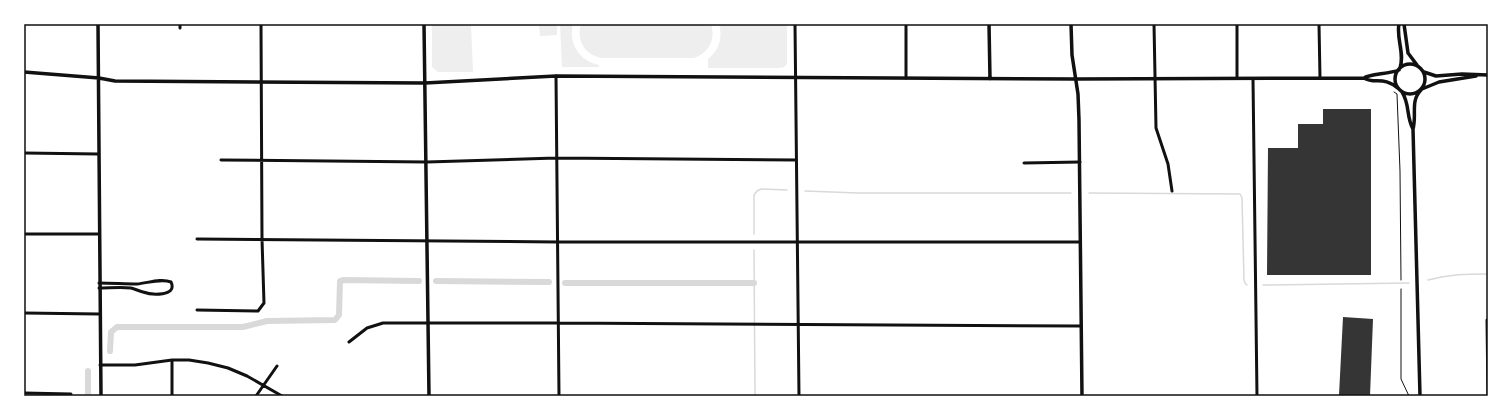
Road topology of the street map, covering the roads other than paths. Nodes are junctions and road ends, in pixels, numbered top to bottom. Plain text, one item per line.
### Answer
1 (98, 24) edge
2 (261, 24) edge
3 (424, 24) edge
4 (795, 24) edge
5 (906, 24) edge
6 (989, 24) edge
7 (1071, 24) edge
8 (1154, 24) edge
9 (1237, 24) edge
10 (1319, 24) edge
11 (1399, 24) edge
12 (1404, 24) edge
13 (1419, 67) junction
14 (1400, 70) junction
15 (1422, 70) junction
16 (24, 72) edge
17 (1477, 75) junction
18 (1488, 75) edge
19 (556, 76) junction
20 (795, 77) junction
21 (99, 78) junction
22 (906, 78) junction
23 (1154, 78) junction
24 (1238, 78) junction
25 (1320, 78) junction
26 (1364, 78) junction
27 (990, 79) junction
28 (1076, 79) junction
29 (1253, 79) junction
30 (261, 82) junction
31 (425, 83) junction
32 (1422, 89) junction
33 (1400, 90) junction
34 (1413, 129) junction
35 (24, 153) edge
36 (98, 154) junction
37 (556, 158) junction
38 (221, 160) dead end
39 (796, 160) junction
40 (261, 161) junction
41 (427, 162) junction
42 (1080, 162) junction
43 (1024, 163) dead end
44 (1172, 191) dead end
45 (24, 234) edge
46 (99, 234) junction
47 (197, 239) dead end
48 (262, 239) junction
49 (428, 240) junction
50 (558, 242) junction
51 (797, 242) junction
52 (1080, 242) junction
53 (99, 283) junction
54 (99, 288) junction
55 (197, 310) dead end
56 (24, 313) edge
57 (99, 314) junction
58 (1487, 320) edge
59 (428, 323) junction
60 (558, 323) junction
61 (797, 325) junction
62 (1081, 326) junction
63 (349, 342) dead end
64 (172, 360) junction
65 (100, 365) junction
66 (276, 366) dead end
67 (263, 386) junction
68 (24, 393) edge
69 (71, 394) dead end
70 (100, 396) edge
71 (172, 396) edge
72 (256, 396) edge
73 (282, 396) edge
74 (429, 396) edge
75 (559, 396) edge
76 (799, 396) edge
77 (1082, 396) edge
78 (1256, 396) edge
79 (1420, 396) edge
80 (1488, 396) edge

1 - 21 street
2 - 30 street
3 - 31 street
4 - 20 street
5 - 22 street
6 - 27 street
7 - 28 street
8 - 23 street
9 - 24 street
10 - 25 street
11 - 14 street
12 - 13 street
13 - 14 street
13 - 15 street
14 - 26 street
14 - 33 street
15 - 17 street
15 - 32 street
16 - 21 street
17 - 18 street
17 - 32 street
19 - 20 street
19 - 31 street
19 - 37 street
20 - 22 street
20 - 39 street
21 - 30 street
21 - 36 street
22 - 27 street
23 - 24 street
23 - 28 street
23 - 44 street
24 - 29 street
25 - 26 street
25 - 29 street
26 - 33 street
27 - 28 street
28 - 42 street
29 - 78 street
30 - 31 street
30 - 40 street
31 - 41 street
32 - 33 street
32 - 34 street
33 - 34 street
34 - 79 street
35 - 36 street
36 - 46 street
37 - 39 street
37 - 41 street
37 - 50 street
38 - 40 street
39 - 51 street
40 - 41 street
40 - 48 street
41 - 49 street
42 - 43 street
42 - 52 street
45 - 46 street
46 - 53 street
47 - 48 street
48 - 49 street
48 - 55 street
49 - 50 street
49 - 59 street
50 - 51 street
50 - 60 street
51 - 52 street
51 - 61 street
52 - 62 street
53 - 54 street
53 - 54 street
54 - 57 street
56 - 57 street
57 - 65 street
58 - 80 street
59 - 60 street
59 - 63 street
59 - 74 street
60 - 61 street
60 - 75 street
61 - 62 street
61 - 76 street
62 - 77 street
64 - 65 street
64 - 67 street
64 - 71 street
65 - 70 street
66 - 67 street
67 - 72 street
67 - 73 street
68 - 69 street

